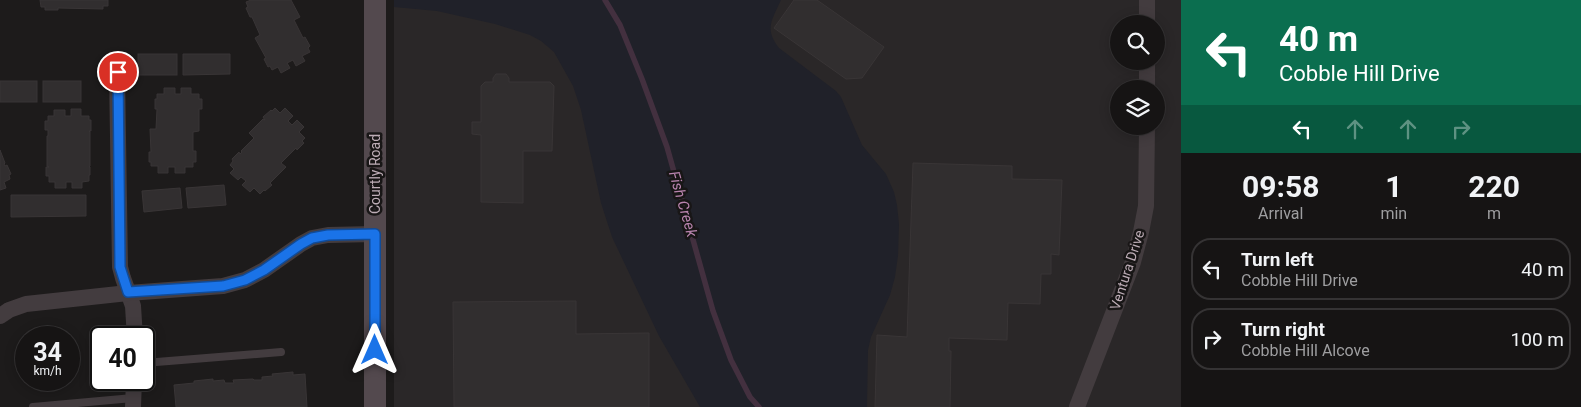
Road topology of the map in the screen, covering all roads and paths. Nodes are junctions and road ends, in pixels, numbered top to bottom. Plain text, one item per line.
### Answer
1 (375, 0) edge
2 (1147, 0) edge
3 (1147, 15) edge
4 (118, 72) dead end
5 (1147, 135) edge
6 (375, 234) junction
7 (128, 292) junction
8 (0, 316) edge
9 (134, 326) edge
10 (281, 352) dead end
11 (155, 362) edge
12 (133, 403) edge
13 (33, 407) edge
14 (375, 407) edge
15 (1076, 407) edge

1 - 6 street, Courtly Road
2 - 3 street
4 - 7 street
5 - 15 street, Ventura Drive
6 - 7 street
6 - 14 street, Courtly Road
7 - 8 street
7 - 9 street
10 - 11 lane
12 - 13 lane

